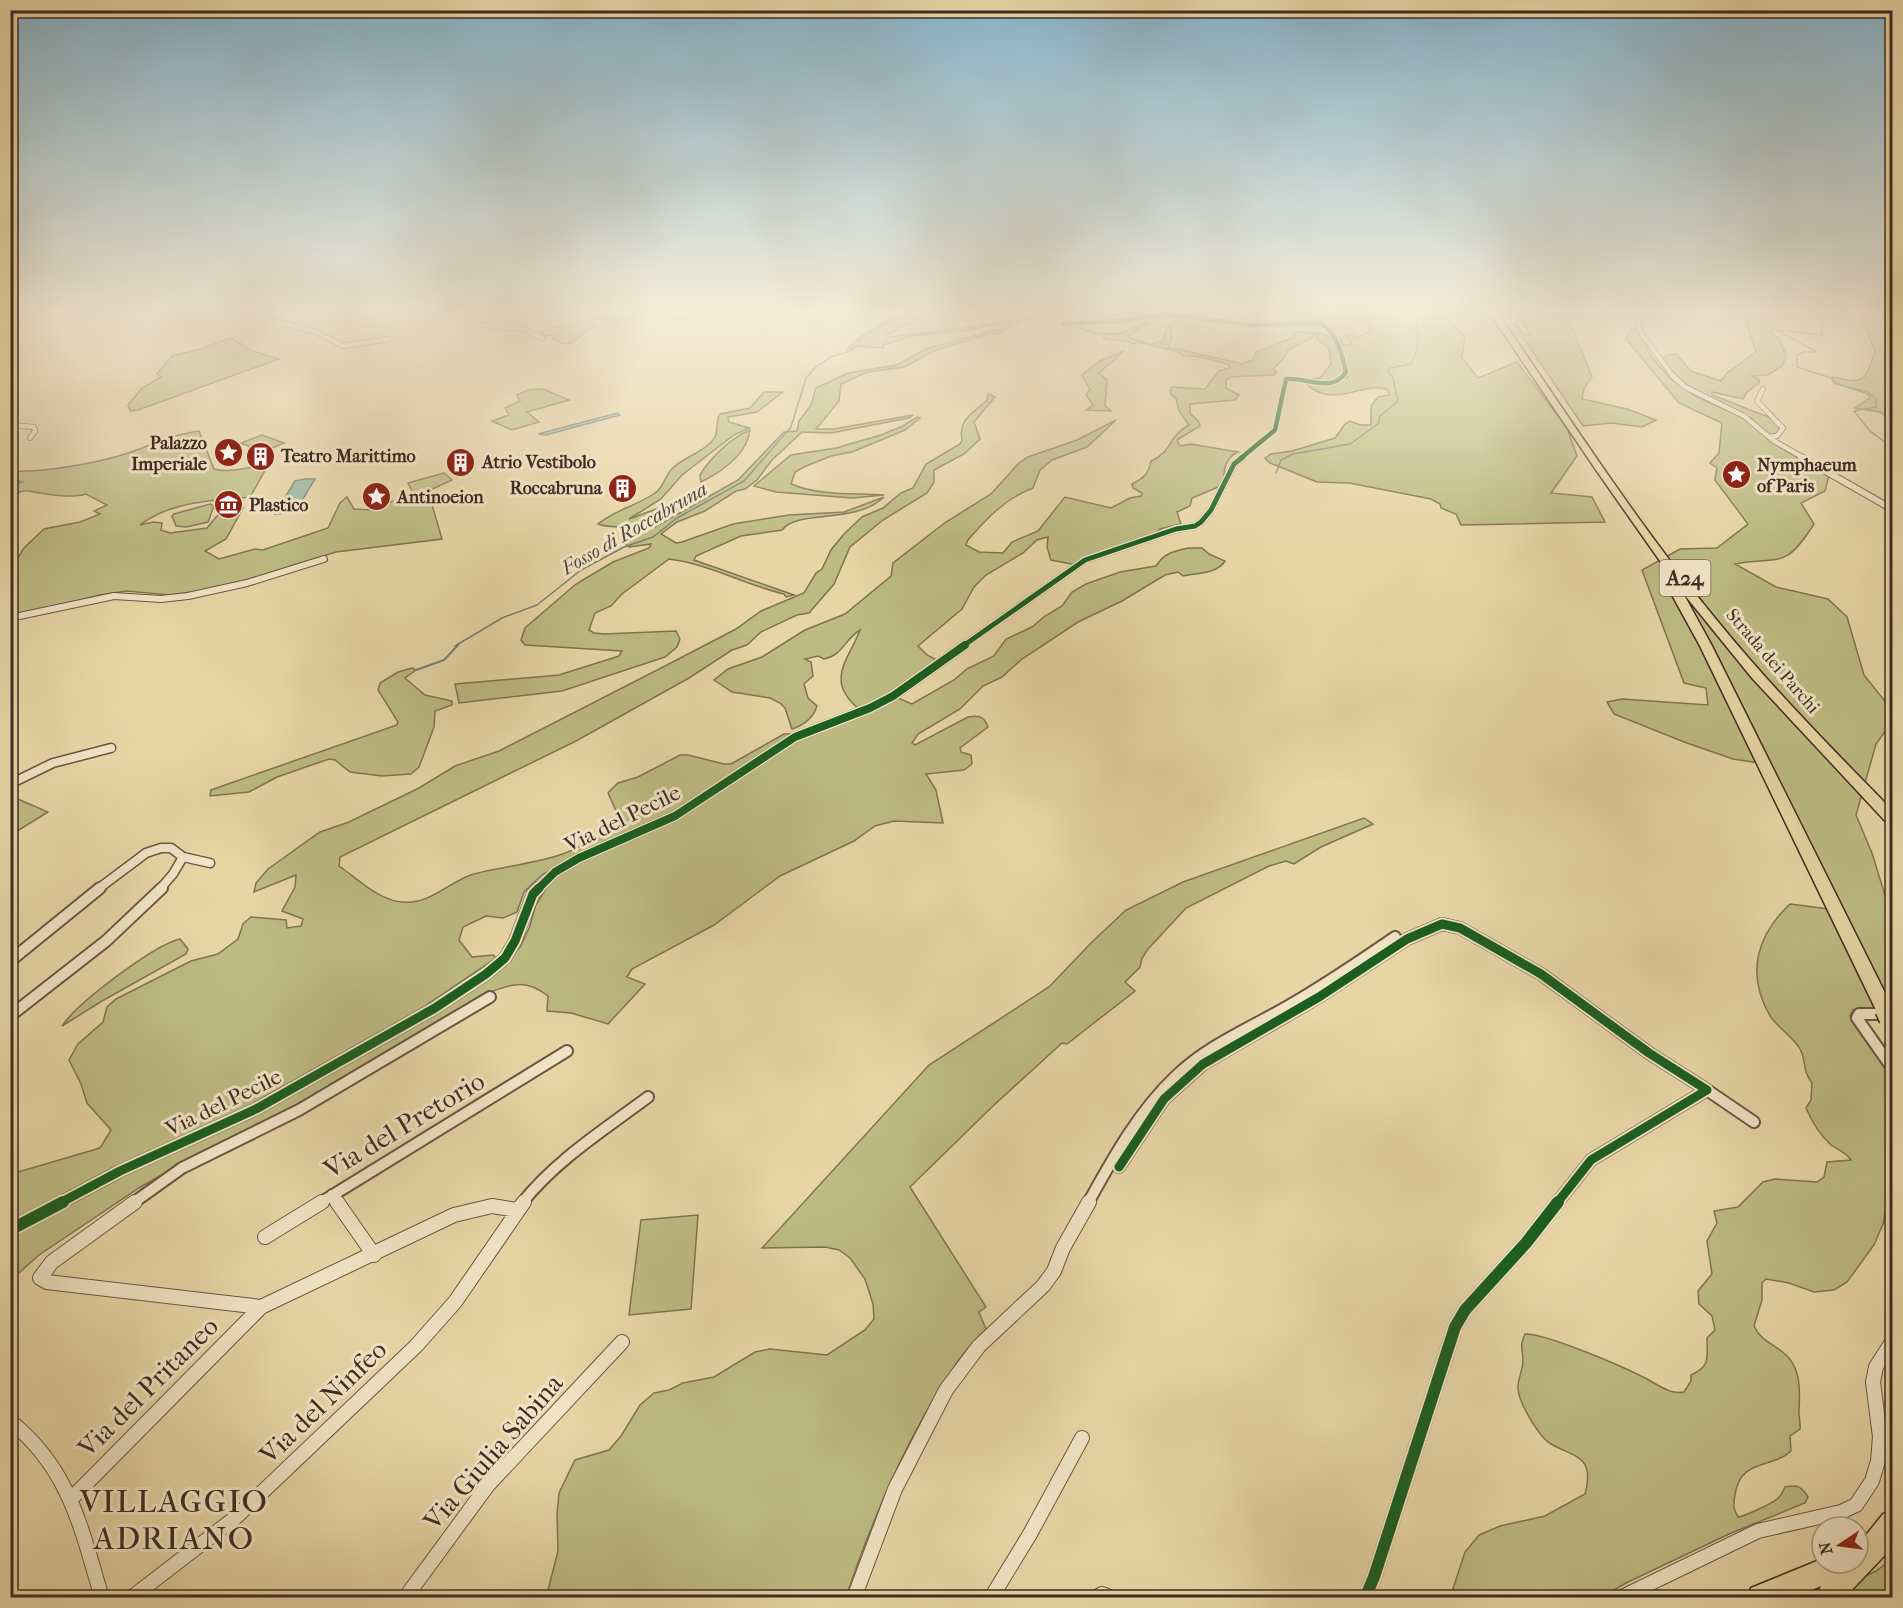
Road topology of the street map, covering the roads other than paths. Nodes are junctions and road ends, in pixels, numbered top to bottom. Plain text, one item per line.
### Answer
1 (1284, 387) edge
2 (1548, 387) edge
3 (1687, 387) edge
4 (1763, 389) dead end
5 (10, 425) edge
6 (1581, 436) junction
7 (1769, 437) junction
8 (30, 438) dead end
9 (1893, 509) edge
10 (1642, 529) junction
11 (324, 559) dead end
12 (10, 618) edge
13 (1795, 712) junction
14 (111, 748) dead end
15 (10, 782) edge
16 (1893, 808) edge
17 (1893, 819) edge
18 (183, 857) junction
19 (210, 863) dead end
20 (1395, 937) dead end
21 (10, 961) edge
22 (490, 997) dead end
23 (10, 1016) edge
24 (1890, 1017) edge
25 (567, 1051) dead end
26 (1893, 1068) edge
27 (1707, 1090) junction
28 (648, 1097) dead end
29 (1754, 1122) dead end
30 (1119, 1167) dead end
31 (332, 1195) junction
32 (517, 1210) junction
33 (10, 1230) edge
34 (265, 1238) dead end
35 (374, 1255) junction
36 (40, 1276) joint
37 (261, 1307) junction
38 (622, 1342) dead end
39 (1893, 1342) edge
40 (10, 1420) edge
41 (1082, 1438) dead end
42 (70, 1500) junction
43 (1893, 1523) edge
44 (1870, 1547) edge
45 (1813, 1575) edge
46 (1844, 1575) edge
47 (102, 1598) edge
48 (130, 1598) edge
49 (405, 1598) edge
50 (854, 1598) edge
51 (991, 1598) edge
52 (1095, 1598) edge
53 (1112, 1598) edge
54 (1365, 1598) edge
55 (1620, 1598) edge
56 (1761, 1598) edge
57 (1829, 1598) edge

1 - 33 street, Via del Pecile
2 - 6 highway, Strada dei Parchi / A24
3 - 7 street
4 - 7 street
5 - 8 street
6 - 10 highway, Strada dei Parchi / A24
6 - 13 highway, Strada dei Parchi / A24
7 - 9 street
10 - 13 highway, Strada dei Parchi / A24
10 - 24 highway
11 - 12 street
13 - 16 highway, Strada dei Parchi / A24
13 - 17 highway, Strada dei Parchi / A24
14 - 15 street
18 - 19 street
18 - 21 street
18 - 23 street
20 - 50 street
22 - 36 street, Via del Pecile
24 - 26 street
25 - 31 street, Via del Pretorio
27 - 29 street
27 - 30 street
27 - 54 street
28 - 32 street
31 - 34 street, Via del Pretorio
31 - 35 street
32 - 35 street
32 - 48 street, Via del Ninfeo
35 - 37 street
36 - 37 street
37 - 42 street, Via del Pritaneo
38 - 49 street, Via Giulia Sabina
39 - 55 street
40 - 42 street
41 - 51 street
42 - 47 street
43 - 44 highway
45 - 56 highway
46 - 57 highway
52 - 53 street

